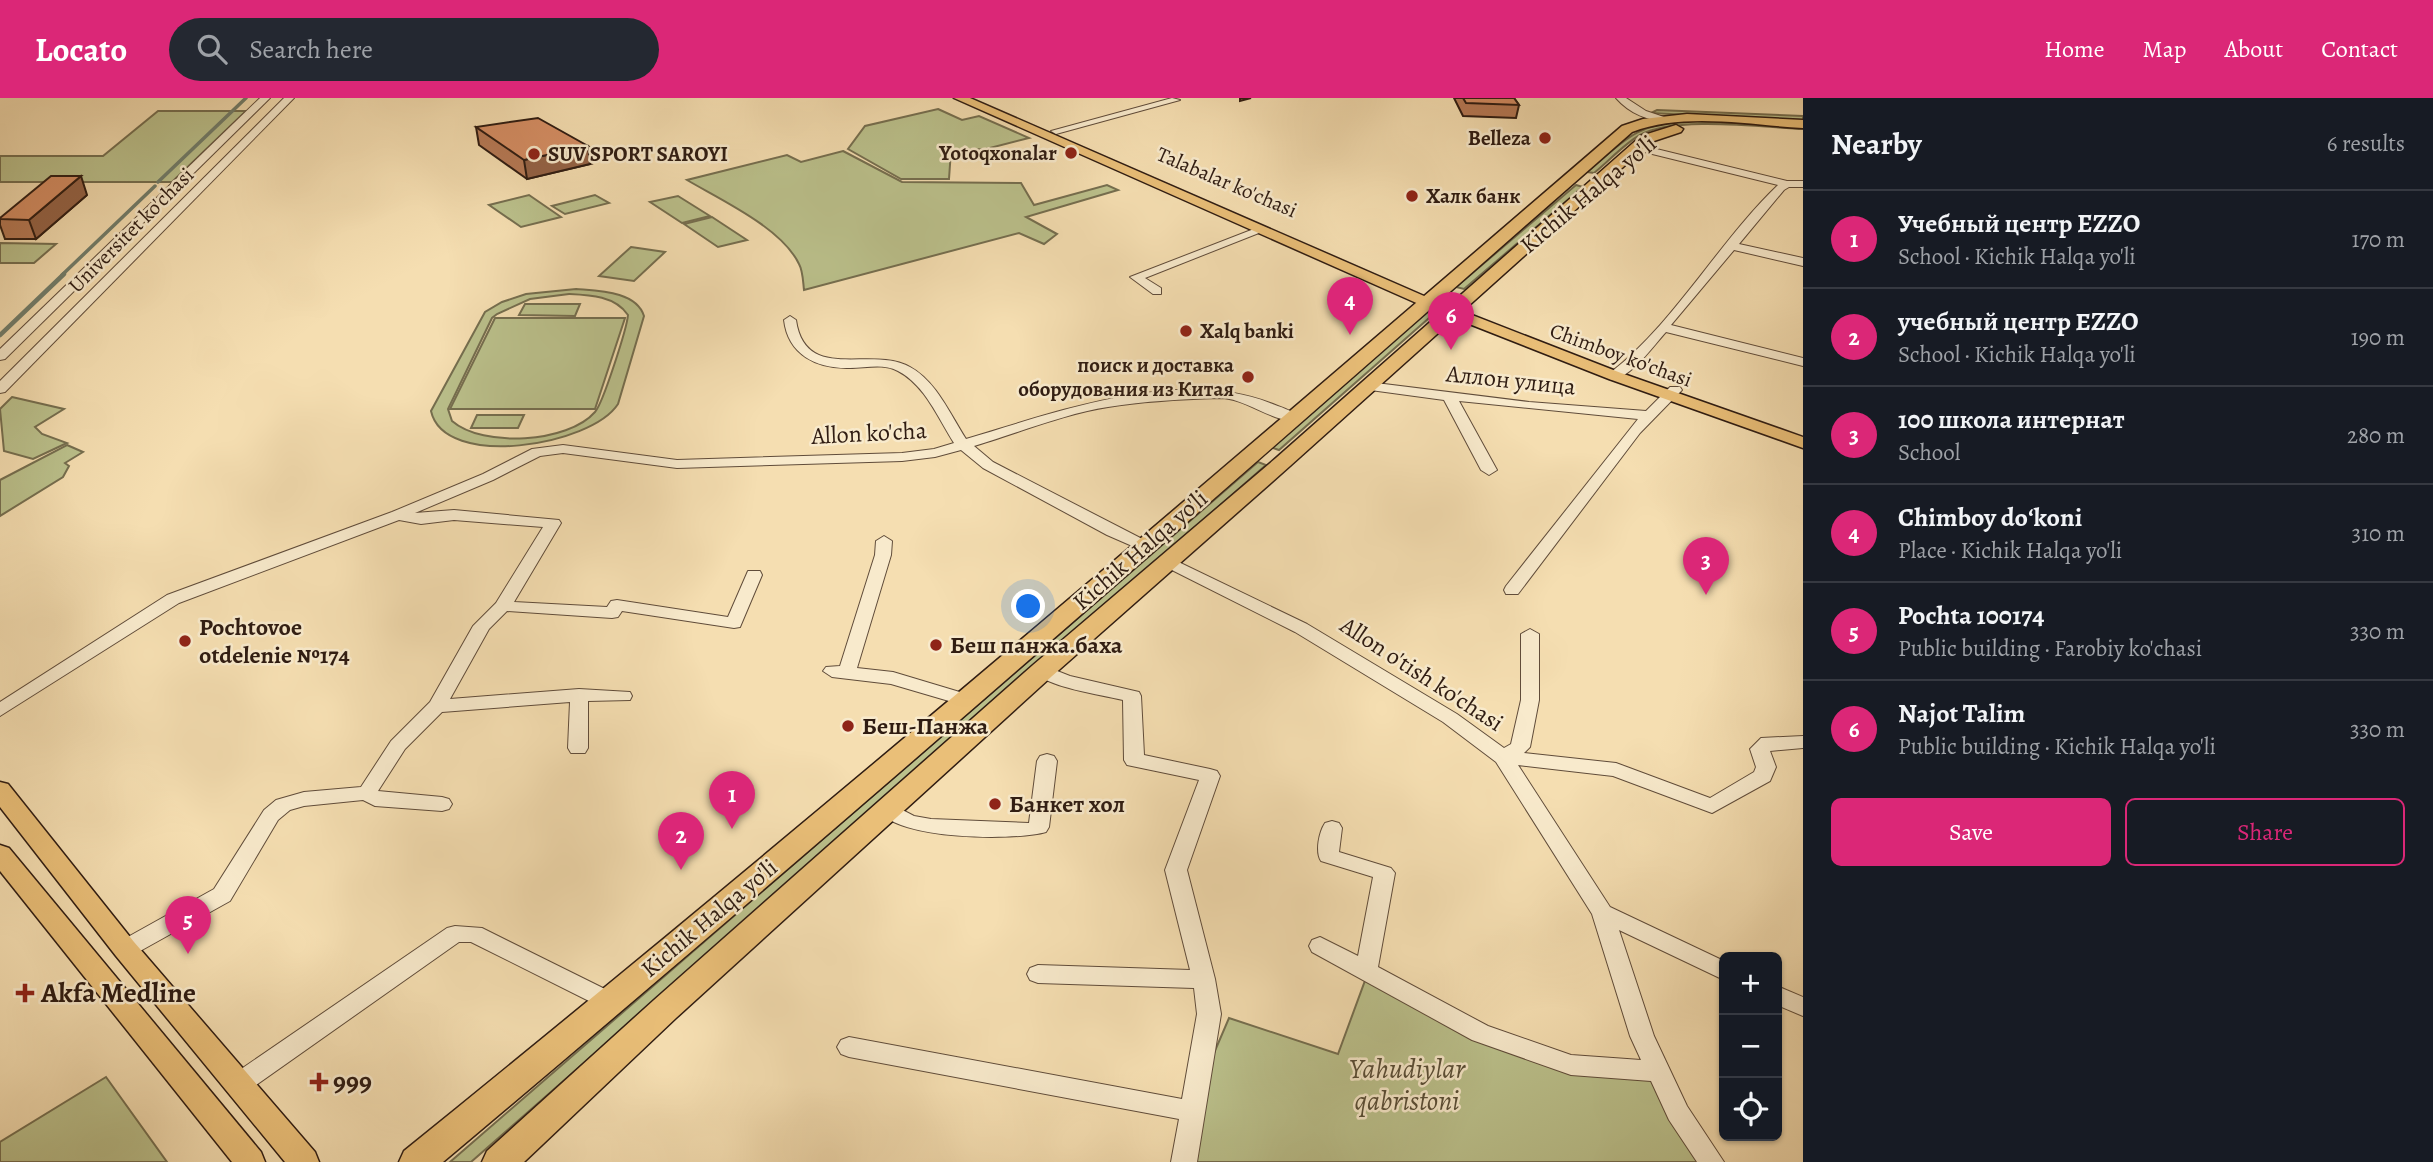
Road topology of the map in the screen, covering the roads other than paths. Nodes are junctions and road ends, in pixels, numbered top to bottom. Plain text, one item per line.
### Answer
1 (265, 98) edge
2 (289, 98) edge
3 (961, 98) edge
4 (980, 98) edge
5 (1622, 98) edge
6 (1175, 100) edge
7 (1629, 107) junction
8 (1668, 120) junction
9 (1803, 124) edge
10 (1627, 129) junction
11 (1056, 131) junction
12 (1803, 131) edge
13 (1636, 147) junction
14 (1145, 174) junction
15 (1575, 175) junction
16 (1599, 181) junction
17 (1787, 184) junction
18 (1803, 184) edge
19 (1269, 227) junction
20 (1731, 246) junction
21 (1803, 262) edge
22 (1157, 290) dead end
23 (1442, 303) junction
24 (790, 320) dead end
25 (1663, 327) junction
26 (0, 356) edge
27 (1803, 362) edge
28 (1618, 374) junction
29 (1368, 386) junction
30 (0, 389) edge
31 (1672, 393) junction
32 (1449, 396) junction
33 (1648, 416) junction
34 (1292, 417) junction
35 (1803, 438) edge
36 (1803, 443) edge
37 (962, 444) junction
38 (1253, 452) junction
39 (1283, 462) junction
40 (1489, 470) dead end
41 (398, 515) junction
42 (884, 541) dead end
43 (1156, 554) junction
44 (754, 575) dead end
45 (1512, 590) dead end
46 (503, 606) junction
47 (1530, 634) dead end
48 (1042, 671) junction
49 (579, 695) junction
50 (623, 696) dead end
51 (966, 700) junction
52 (437, 706) junction
53 (0, 710) edge
54 (1803, 742) edge
55 (578, 748) dead end
56 (1503, 757) junction
57 (1047, 761) dead end
58 (0, 790) edge
59 (367, 793) junction
60 (442, 804) dead end
61 (889, 810) junction
62 (1332, 828) dead end
63 (0, 854) edge
64 (1602, 913) junction
65 (1320, 946) dead end
66 (125, 949) junction
67 (1719, 969) edge
68 (1366, 971) junction
69 (1038, 974) dead end
70 (1204, 979) junction
71 (1782, 997) edge
72 (611, 1002) junction
73 (1803, 1007) edge
74 (849, 1047) dead end
75 (1658, 1071) junction
76 (240, 1083) junction
77 (1193, 1111) junction
78 (250, 1162) edge
79 (304, 1162) edge
80 (417, 1162) edge
81 (500, 1162) edge
82 (1184, 1162) edge
83 (1711, 1162) edge

1 - 26 street, Universitet ko'chasi
2 - 30 street, Universitet ko'chasi
3 - 14 main road, Talabalar ko'chasi
4 - 11 main road, Talabalar ko'chasi
5 - 7 street
6 - 11 street
7 - 8 street
7 - 10 street
8 - 9 highway, Kichik Halqa yo'li
8 - 10 highway, Kichik Halqa yo'li
10 - 15 highway, Kichik Halqa yo'li
11 - 14 main road, Talabalar ko'chasi
12 - 13 highway, Kichik Halqa yo'li
13 - 16 highway, Kichik Halqa yo'li
13 - 17 street
14 - 19 main road, Talabalar ko'chasi
15 - 16 highway
15 - 23 highway, Kichik Halqa yo'li
16 - 23 highway, Kichik Halqa yo'li
17 - 18 street
17 - 20 street
19 - 22 street
19 - 23 main road, Talabalar ko'chasi
20 - 21 street
20 - 25 street
23 - 28 main road, Chimboy ko'chasi
23 - 29 highway, Kichik Halqa yo'li
23 - 34 highway, Kichik Halqa yo'li
24 - 37 street
25 - 27 street
25 - 28 street
28 - 31 main road, Chimboy ko'chasi
29 - 32 street, Аллон улица
29 - 39 highway, Kichik Halqa yo'li
31 - 33 street
31 - 35 main road, Chimboy ko'chasi
31 - 36 main road, Chimboy ko'chasi
32 - 33 street, Аллон улица
32 - 40 street
33 - 45 street
34 - 37 street, Allon ko'cha
34 - 38 highway, Kichik Halqa yo'li
37 - 41 street, Allon ko'cha
37 - 43 street
38 - 39 highway
38 - 43 highway, Kichik Halqa yo'li
39 - 43 highway, Kichik Halqa yo'li
41 - 46 street
41 - 53 street, Allon ko'cha
42 - 51 street
43 - 48 highway, Kichik Halqa yo'li
43 - 51 highway, Kichik Halqa yo'li
43 - 56 street, Allon o'tish ko'chasi
44 - 46 street
46 - 52 street
47 - 56 street
48 - 61 highway, Kichik Halqa yo'li
48 - 70 street
49 - 50 street
49 - 52 street
49 - 55 street
51 - 72 highway, Kichik Halqa yo'li
52 - 59 street
54 - 56 street
56 - 64 street, Allon o'tish ko'chasi
57 - 61 street
58 - 66 main road
59 - 60 street
59 - 66 street
61 - 81 highway, Kichik Halqa yo'li
62 - 68 street
63 - 78 main road
64 - 67 street
64 - 75 street, Allon o'tish ko'chasi
65 - 68 street
66 - 76 main road
68 - 75 street
69 - 70 street
70 - 77 street
71 - 73 street
72 - 76 street
72 - 80 highway, Kichik Halqa yo'li
74 - 77 street
75 - 83 street, Allon o'tish ko'chasi
76 - 79 main road
77 - 82 street

